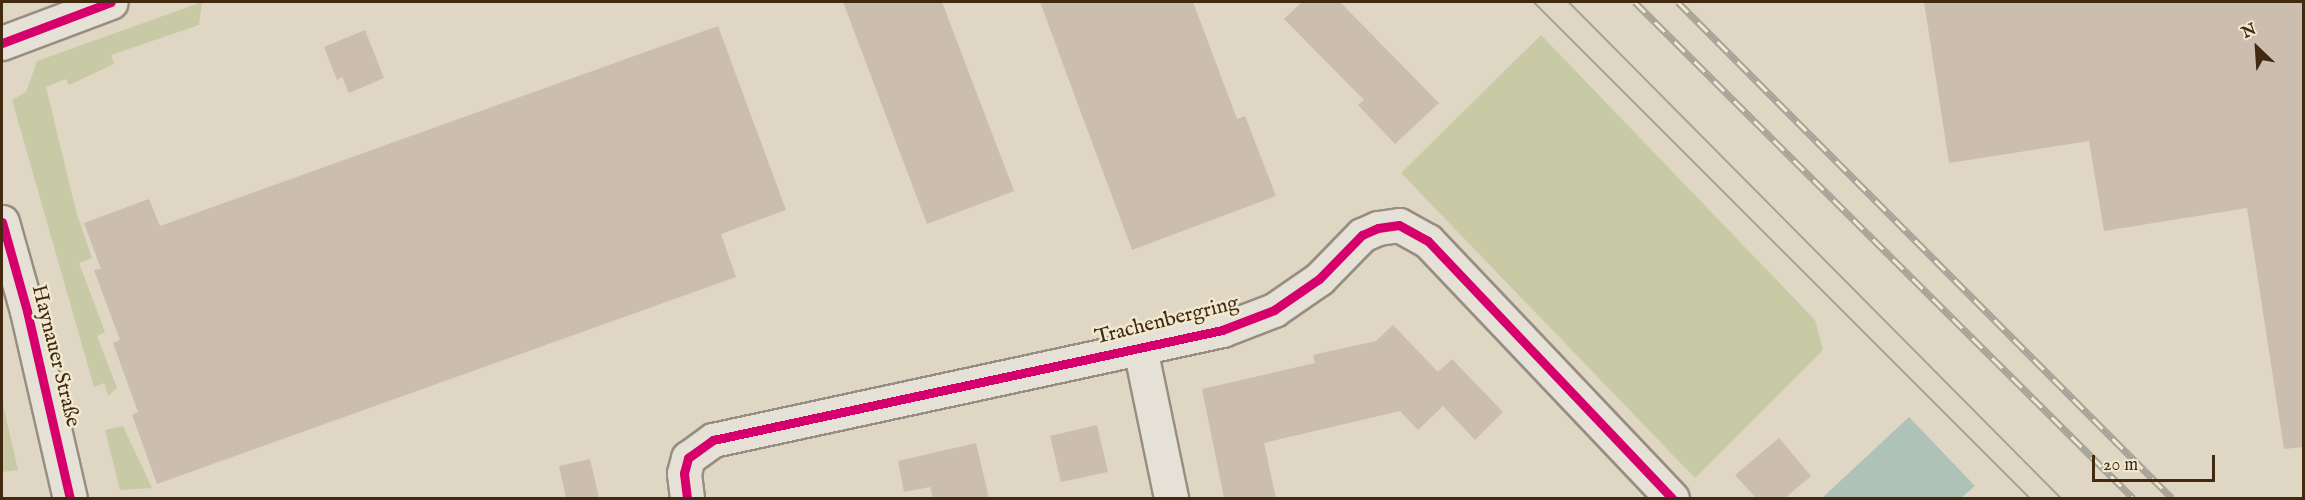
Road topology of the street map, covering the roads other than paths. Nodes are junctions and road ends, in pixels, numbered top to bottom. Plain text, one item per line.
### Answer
1 (111, 2) edge
2 (2, 43) edge
3 (2, 222) edge
4 (1140, 348) junction
5 (70, 498) edge
6 (687, 498) edge
7 (1171, 498) edge
8 (1672, 498) edge

1 - 2 street
3 - 5 street, Haynauer Straße
4 - 6 street, Trachenbergring
4 - 7 street
4 - 8 street, Trachenbergring

